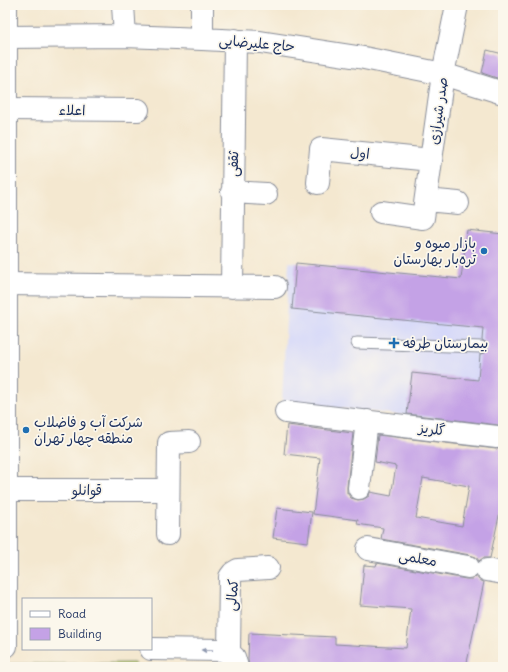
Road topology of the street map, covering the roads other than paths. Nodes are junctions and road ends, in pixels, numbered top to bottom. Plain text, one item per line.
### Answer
1 (6, 5) edge
2 (123, 5) edge
3 (202, 5) edge
4 (457, 5) edge
5 (125, 36) junction
6 (5, 37) edge
7 (202, 39) junction
8 (235, 40) junction
9 (443, 74) junction
10 (503, 93) edge
11 (6, 109) edge
12 (138, 110) dead end
13 (431, 160) junction
14 (318, 183) dead end
15 (232, 192) junction
16 (266, 194) dead end
17 (458, 203) dead end
18 (425, 209) junction
19 (381, 212) dead end
20 (5, 284) edge
21 (232, 287) junction
22 (275, 287) dead end
23 (356, 343) dead end
24 (481, 347) dead end
25 (286, 412) dead end
26 (367, 421) junction
27 (5, 432) edge
28 (497, 437) dead end
29 (189, 442) dead end
30 (359, 488) dead end
31 (168, 490) junction
32 (5, 496) edge
33 (168, 534) dead end
34 (368, 549) dead end
35 (268, 568) dead end
36 (486, 570) edge
37 (11, 646) edge
38 (152, 649) edge
39 (233, 660) edge

1 - 6 street
2 - 5 street
3 - 7 street
4 - 9 street, صدر شیرازی
5 - 6 street, حاج علیرضایی
5 - 7 street, حاج علیرضایی
6 - 11 street
7 - 8 street, حاج علیرضایی
8 - 9 street, حاج علیرضایی
8 - 15 street, ثقفی
9 - 10 street, حاج علیرضایی
9 - 13 street, صدر شیرازی
11 - 12 street, اعلاء
11 - 20 street
13 - 14 street, اول
13 - 18 street, صدر شیرازی
15 - 16 street
15 - 21 street, ثقفی
17 - 18 street
18 - 19 street
20 - 21 street
20 - 27 street
21 - 22 street
23 - 24 lane
25 - 26 street, گلریز
26 - 28 street, گلریز
26 - 30 street
27 - 32 street
29 - 31 street
31 - 32 street, قوانلو
31 - 33 street
32 - 37 street
34 - 36 street, معلمی
35 - 39 street, کمالی
39 -> 38 street

